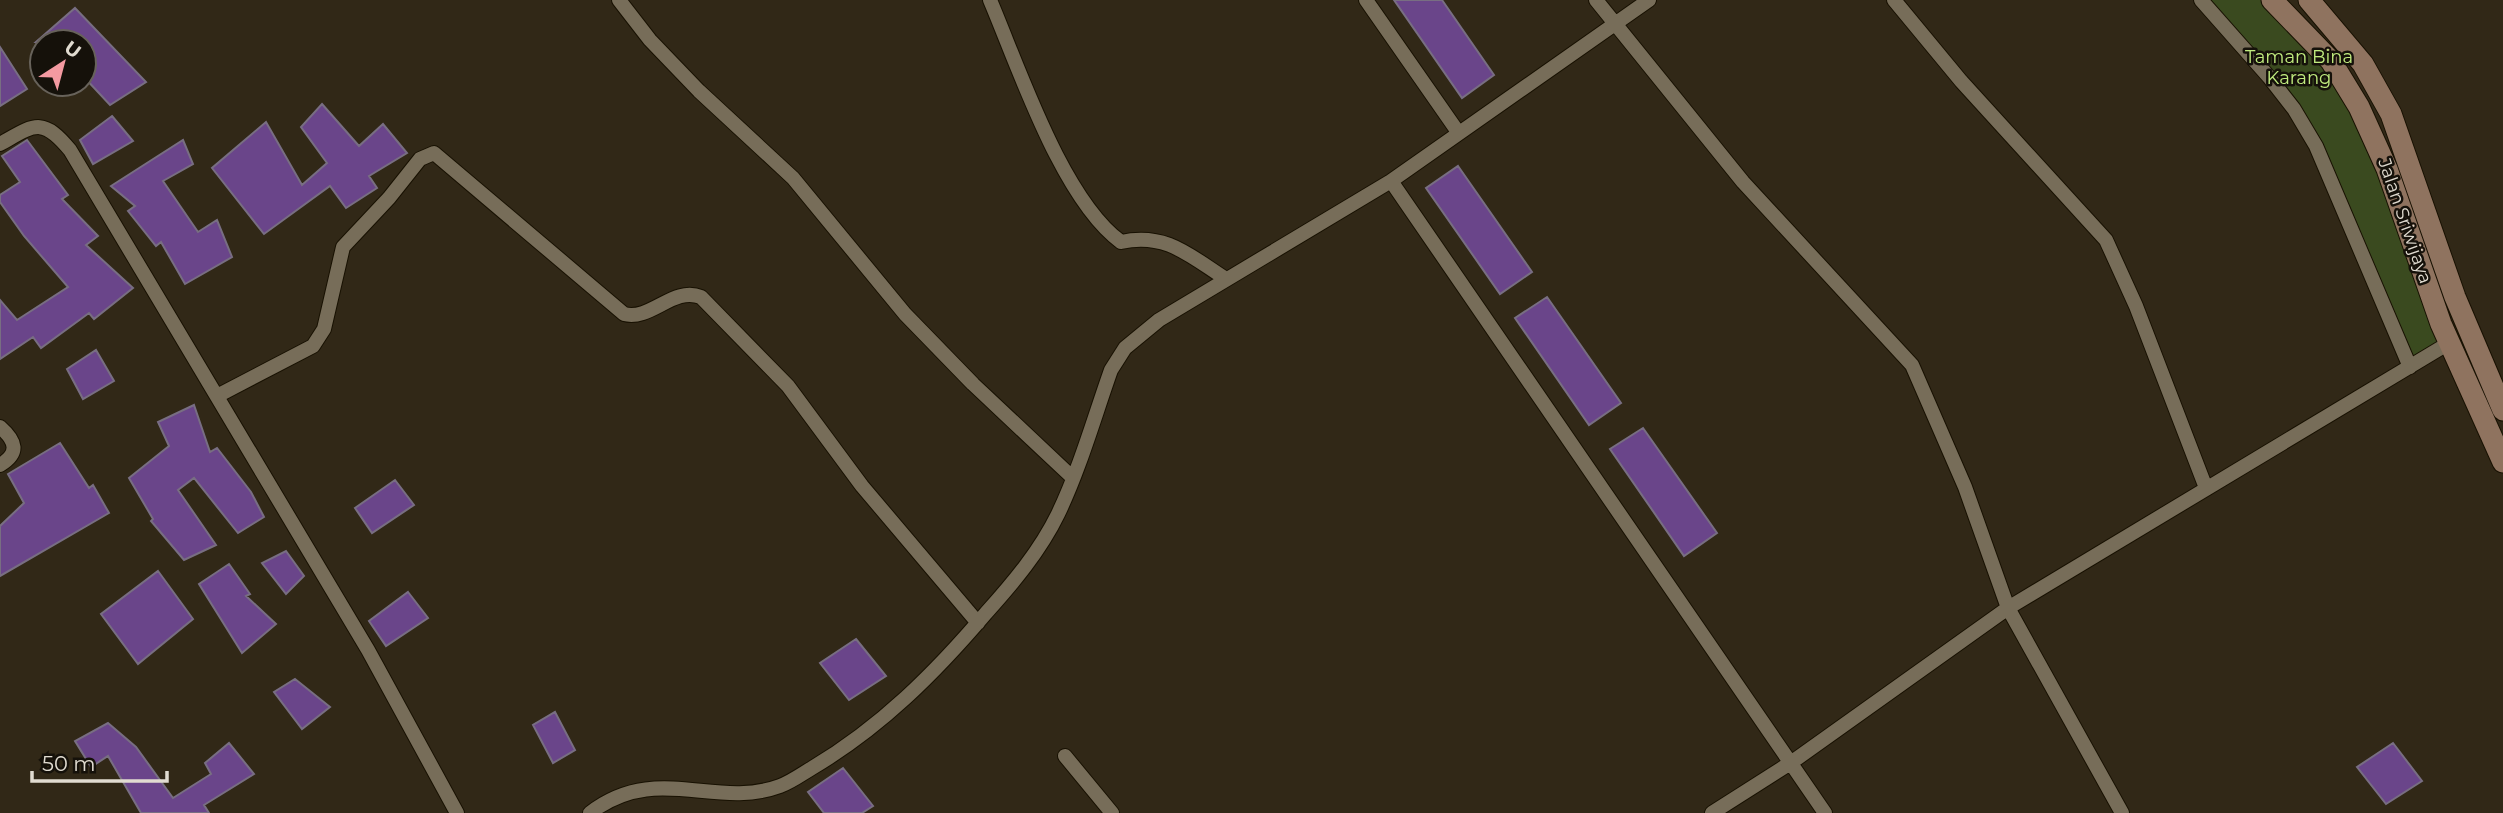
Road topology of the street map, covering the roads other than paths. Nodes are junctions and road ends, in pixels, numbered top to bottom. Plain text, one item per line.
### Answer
1 (619, 0) edge
2 (990, 0) edge
3 (1366, 0) edge
4 (1596, 0) edge
5 (1649, 0) edge
6 (1894, 0) edge
7 (2202, 0) edge
8 (2272, 0) edge
9 (2309, 0) edge
10 (1613, 25) junction
11 (1458, 132) junction
12 (0, 144) edge
13 (1391, 181) junction
14 (2437, 243) junction
15 (2414, 250) junction
16 (1226, 279) junction
17 (2449, 343) junction
18 (2410, 367) junction
19 (217, 396) junction
20 (2503, 410) edge
21 (0, 428) edge
22 (2503, 462) edge
23 (0, 465) edge
24 (1073, 478) junction
25 (2206, 488) junction
26 (2008, 608) junction
27 (978, 623) junction
28 (1065, 756) dead end
29 (1792, 762) junction
30 (457, 813) edge
31 (590, 813) edge
32 (1112, 813) edge
33 (1712, 813) edge
34 (1825, 813) edge
35 (2122, 813) edge

1 - 24 street
2 - 16 street
3 - 11 street
4 - 10 street
5 - 10 street
6 - 25 street
7 - 18 street
8 - 15 main road, Jalan Sriwijaya
9 - 14 main road, Jalan Sriwijaya
10 - 11 street
10 - 26 street
11 - 13 street
12 - 19 street
13 - 16 street
13 - 29 street
14 - 15 main road
14 - 20 main road, Jalan Sriwijaya
15 - 17 main road, Jalan Sriwijaya
16 - 24 street
17 - 18 street
17 - 22 main road, Jalan Sriwijaya
18 - 25 street
19 - 27 street
19 - 30 street
21 - 23 street
24 - 27 street
25 - 26 street
26 - 29 street
26 - 35 street
27 - 31 street
28 - 32 street
29 - 33 street
29 - 34 street

